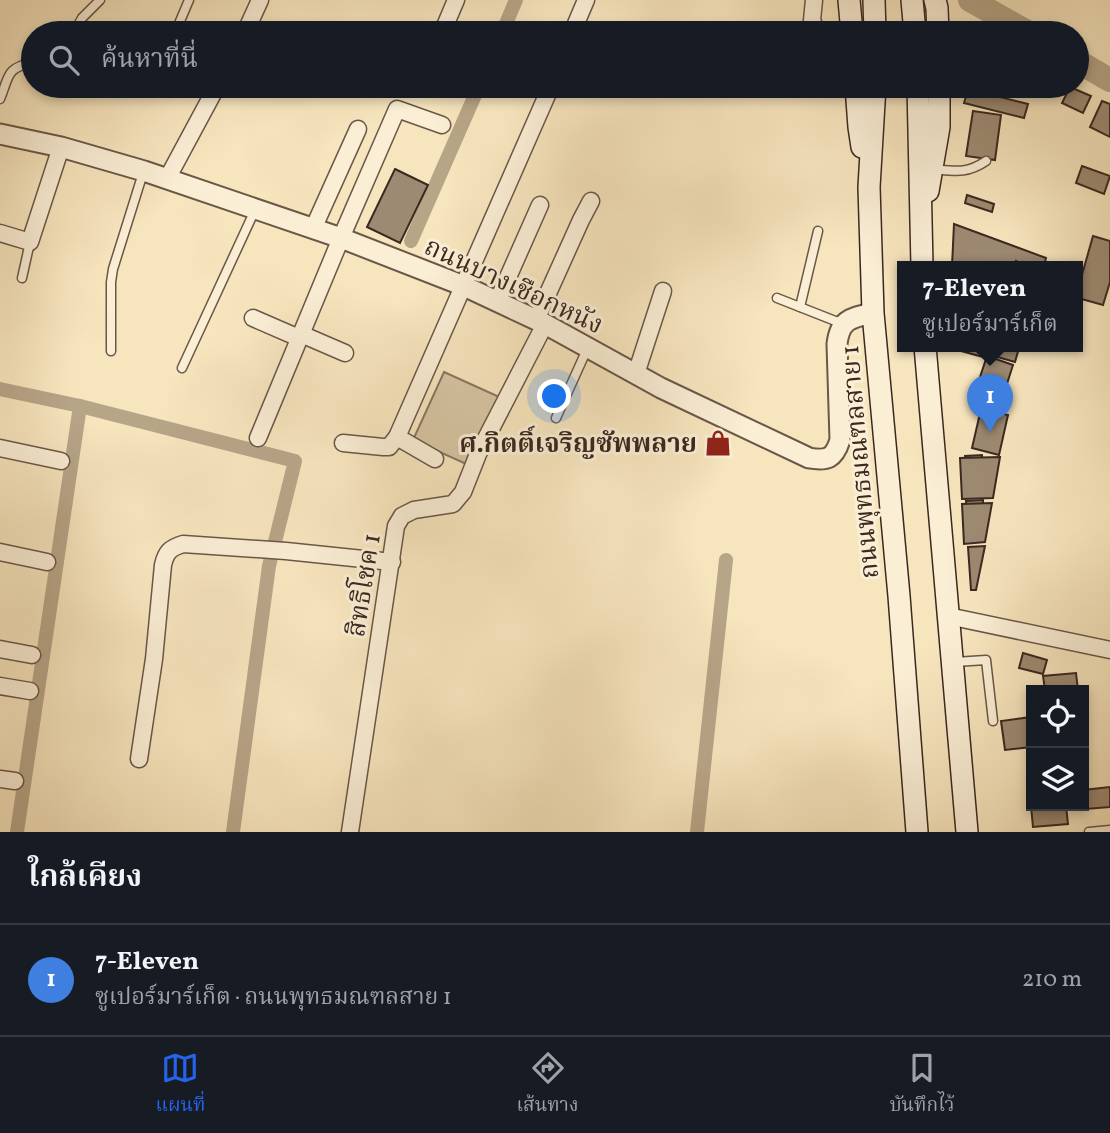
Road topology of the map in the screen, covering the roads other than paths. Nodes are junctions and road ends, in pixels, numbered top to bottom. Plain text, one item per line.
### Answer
1 (100, 0) edge
2 (189, 0) edge
3 (260, 0) edge
4 (456, 0) edge
5 (586, 0) edge
6 (814, 0) edge
7 (849, 0) edge
8 (872, 0) edge
9 (912, 0) edge
10 (935, 0) edge
11 (80, 21) edge
12 (180, 21) edge
13 (250, 21) edge
14 (447, 21) edge
15 (577, 21) edge
16 (812, 21) edge
17 (851, 21) edge
18 (874, 21) edge
19 (914, 21) edge
20 (938, 21) edge
21 (21, 65) edge
22 (211, 98) edge
23 (546, 98) edge
24 (857, 98) edge
25 (874, 98) edge
26 (918, 98) edge
27 (939, 98) edge
28 (0, 99) edge
29 (442, 125) dead end
30 (358, 130) dead end
31 (0, 134) edge
32 (61, 147) junction
33 (986, 161) dead end
34 (933, 169) junction
35 (144, 171) junction
36 (167, 179) junction
37 (869, 187) junction
38 (591, 201) dead end
39 (540, 205) dead end
40 (255, 210) junction
41 (920, 225) junction
42 (313, 229) junction
43 (818, 231) dead end
44 (0, 233) edge
45 (341, 238) junction
46 (30, 242) junction
47 (922, 261) edge
48 (22, 278) dead end
49 (464, 286) junction
50 (663, 291) dead end
51 (777, 298) dead end
52 (497, 302) junction
53 (800, 307) junction
54 (873, 313) junction
55 (253, 318) dead end
56 (541, 322) junction
57 (843, 324) junction
58 (300, 336) junction
59 (588, 347) junction
60 (111, 351) dead end
61 (926, 352) edge
62 (345, 353) dead end
63 (182, 368) dead end
64 (636, 374) junction
65 (556, 418) dead end
66 (397, 437) junction
67 (258, 438) dead end
68 (343, 443) dead end
69 (0, 447) edge
70 (435, 459) dead end
71 (61, 461) dead end
72 (0, 552) edge
73 (47, 562) dead end
74 (391, 562) junction
75 (948, 616) junction
76 (0, 649) edge
77 (1110, 650) edge
78 (32, 655) dead end
79 (952, 662) junction
80 (0, 686) edge
81 (30, 691) dead end
82 (993, 721) dead end
83 (139, 759) dead end
84 (1110, 830) edge
85 (350, 832) edge
86 (917, 832) edge
87 (967, 832) edge
88 (1089, 832) edge

1 - 11 lane
2 - 12 lane
3 - 13 street
4 - 14 street
5 - 15 street
6 - 16 street
7 - 17 main road
8 - 18 main road
9 - 19 main road
10 - 20 main road
21 - 28 lane
22 - 36 street
23 - 49 street
24 - 37 main road
25 - 37 main road, ถนนพุทธมณฑลสาย 1
26 - 41 main road
27 - 34 main road
29 - 45 street
30 - 42 street
31 - 32 street, ถนนบางเชือกหนัง
32 - 35 street, ถนนบางเชือกหนัง
32 - 46 street
33 - 34 lane
34 - 41 main road
35 - 36 street, ถนนบางเชือกหนัง
35 - 60 lane
36 - 40 street, ถนนบางเชือกหนัง
37 - 54 main road, ถนนพุทธมณฑลสาย 1
38 - 56 street
39 - 52 street
40 - 42 street, ถนนบางเชือกหนัง
40 - 63 lane
41 - 47 main road
42 - 45 street, ถนนบางเชือกหนัง
43 - 53 lane
44 - 46 street
45 - 49 street, ถนนบางเชือกหนัง
45 - 58 street
46 - 48 lane
49 - 52 street, ถนนบางเชือกหนัง
49 - 66 street
50 - 64 street
51 - 53 lane
52 - 56 street, ถนนบางเชือกหนัง
53 - 57 lane
54 - 57 street
54 - 86 main road, ถนนพุทธมณฑลสาย 1
55 - 58 street
56 - 59 street, ถนนบางเชือกหนัง
56 - 74 street, สิทธิโชค 1
57 - 64 street, ถนนบางเชือกหนัง
58 - 62 street
58 - 67 street
59 - 64 street, ถนนบางเชือกหนัง
59 - 65 lane
61 - 75 main road
66 - 68 street
66 - 70 street
69 - 71 street
72 - 73 street
74 - 83 street
74 - 85 street, สิทธิโชค 1
75 - 77 street
75 - 79 main road
76 - 78 street
79 - 82 lane
79 - 87 main road
80 - 81 street
84 - 88 lane

